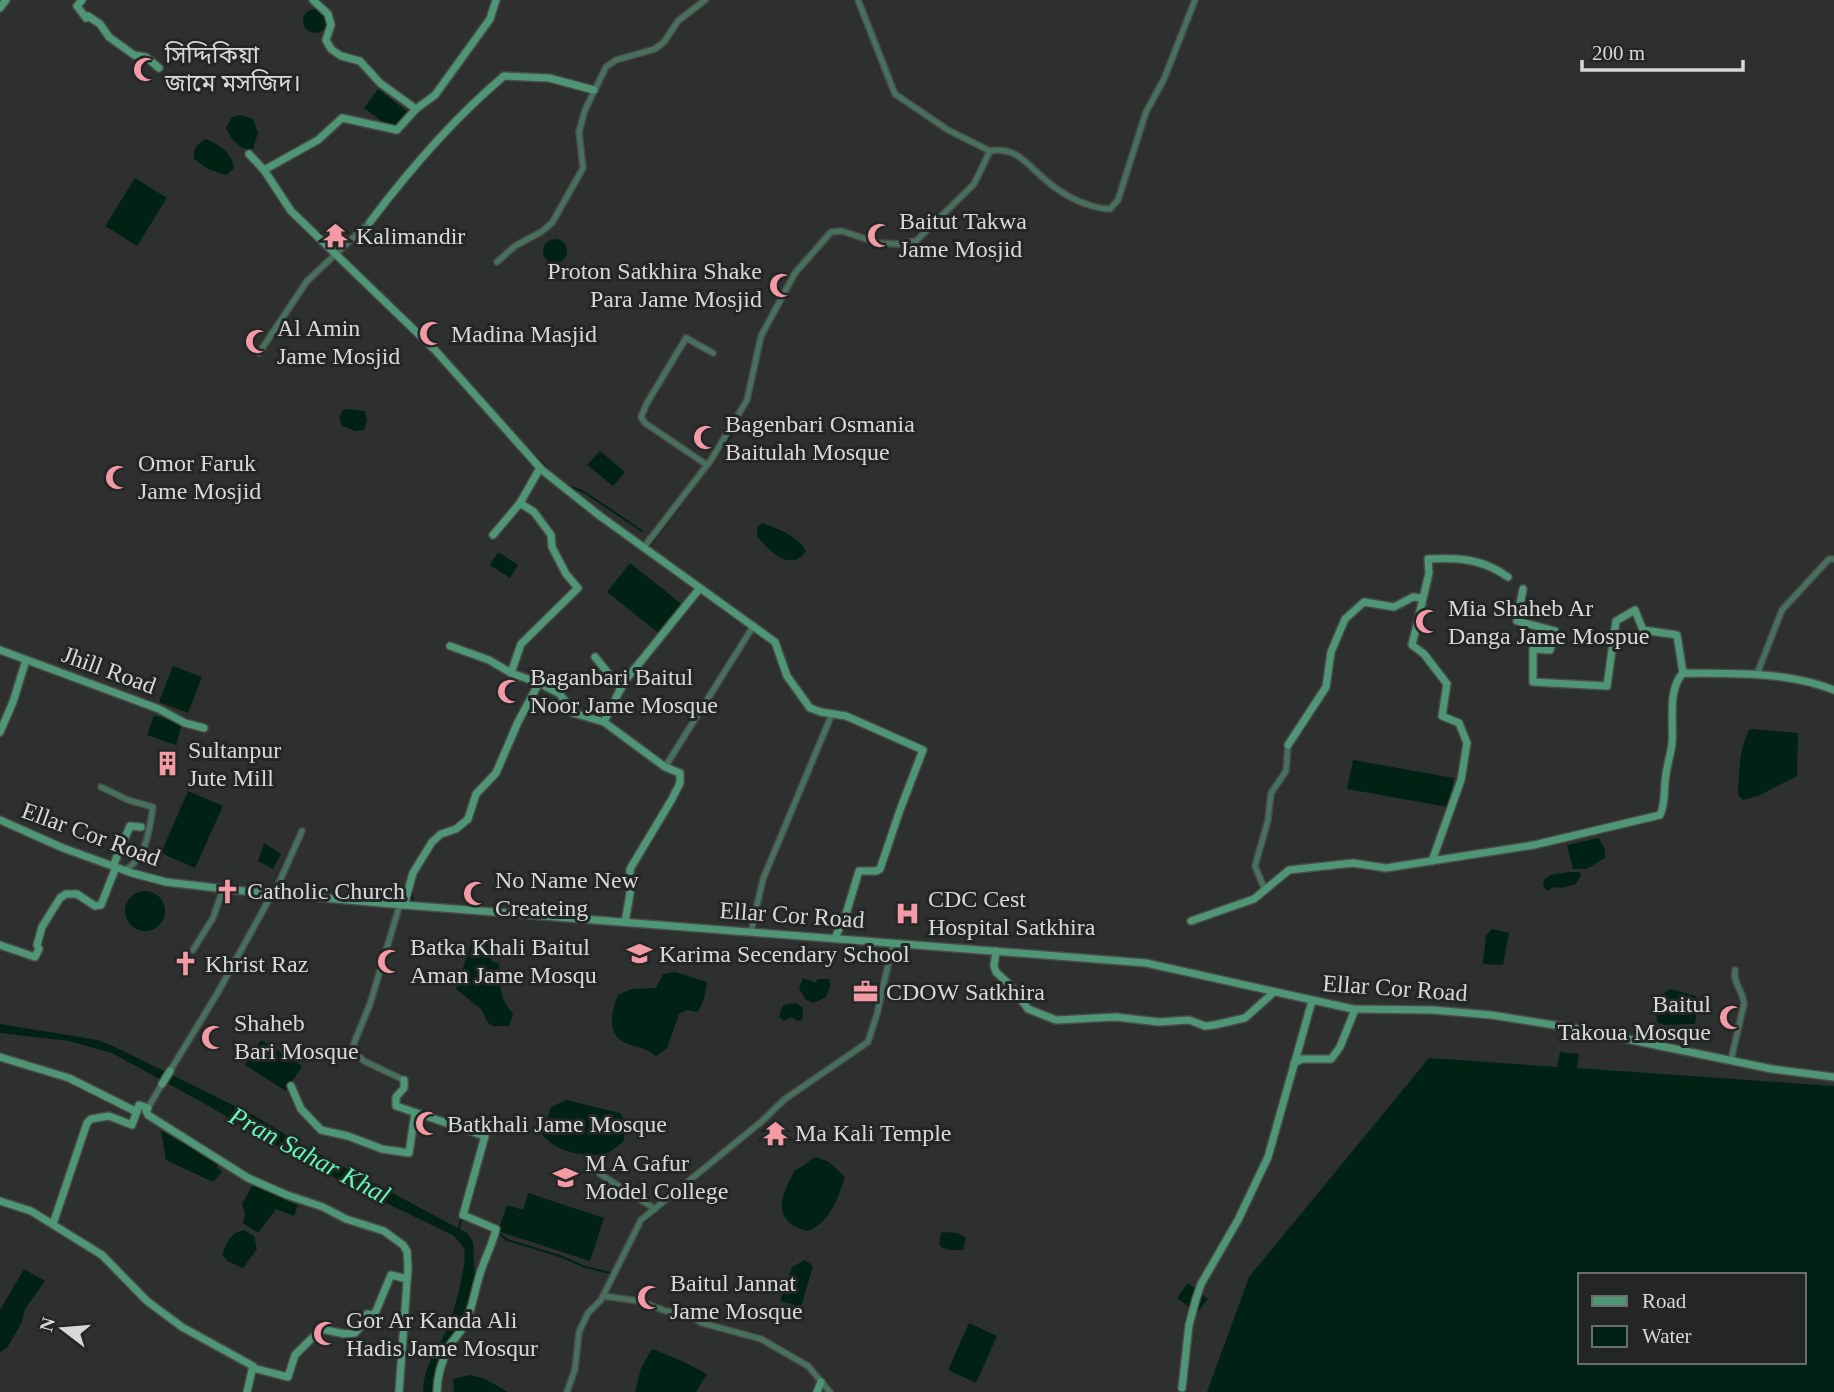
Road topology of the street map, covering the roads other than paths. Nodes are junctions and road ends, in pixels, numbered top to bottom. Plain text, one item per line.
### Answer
1 (6, 0) edge
2 (82, 0) edge
3 (313, 0) edge
4 (496, 0) edge
5 (705, 0) edge
6 (858, 0) edge
7 (1195, 0) edge
8 (0, 8) edge
9 (159, 68) dead end
10 (594, 90) junction
11 (416, 109) junction
12 (990, 151) junction
13 (249, 154) dead end
14 (264, 170) junction
15 (370, 222) joint
16 (336, 252) junction
17 (497, 262) dead end
18 (259, 352) dead end
19 (713, 353) dead end
20 (707, 465) junction
21 (540, 468) junction
22 (520, 503) junction
23 (493, 535) dead end
24 (644, 547) junction
25 (1834, 559) edge
26 (1507, 576) dead end
27 (700, 588) junction
28 (1523, 589) dead end
29 (1422, 598) junction
30 (754, 625) junction
31 (450, 646) dead end
32 (0, 650) edge
33 (595, 657) dead end
34 (26, 660) junction
35 (1758, 672) junction
36 (511, 673) junction
37 (1683, 673) junction
38 (539, 683) junction
39 (621, 689) junction
40 (1834, 690) edge
41 (832, 713) junction
42 (604, 722) junction
43 (204, 728) dead end
44 (0, 732) edge
45 (1288, 745) joint
46 (664, 767) junction
47 (101, 787) dead end
48 (0, 820) edge
49 (141, 827) dead end
50 (302, 831) dead end
51 (1432, 861) junction
52 (115, 867) junction
53 (125, 870) junction
54 (223, 889) junction
55 (1265, 890) junction
56 (273, 894) junction
57 (402, 904) junction
58 (1191, 921) dead end
59 (625, 922) junction
60 (751, 932) junction
61 (835, 938) junction
62 (893, 943) junction
63 (0, 945) edge
64 (193, 950) dead end
65 (996, 951) junction
66 (1735, 970) dead end
67 (1274, 992) junction
68 (1312, 1001) junction
69 (1354, 1012) dead end
70 (0, 1057) edge
71 (1731, 1060) junction
72 (1294, 1063) junction
73 (170, 1071) joint
74 (1834, 1077) edge
75 (404, 1080) joint
76 (162, 1084) joint
77 (291, 1087) dead end
78 (148, 1108) junction
79 (137, 1112) junction
80 (415, 1112) junction
81 (600, 1174) dead end
82 (0, 1200) edge
83 (654, 1209) junction
84 (53, 1223) junction
85 (407, 1279) junction
86 (603, 1296) junction
87 (253, 1368) junction
88 (821, 1382) junction
89 (1181, 1390) edge
90 (247, 1392) edge
91 (400, 1392) edge
92 (437, 1392) edge
93 (567, 1392) edge
94 (817, 1392) edge
95 (830, 1392) edge

1 - 8 street
2 - 9 street
3 - 11 street
4 - 11 street
5 - 10 street
6 - 12 street
7 - 12 street
10 - 15 street
10 - 17 street
11 - 14 street
12 - 20 street
13 - 14 street
14 - 16 street
15 - 16 street
16 - 18 street
16 - 21 street
19 - 20 street
20 - 24 street
21 - 22 street
21 - 24 street
22 - 23 street
22 - 36 street
24 - 27 street
25 - 35 street
26 - 29 street
27 - 30 street
27 - 39 street
28 - 37 street
29 - 45 street
29 - 51 street
30 - 41 street
30 - 46 street
31 - 36 street
32 - 34 street, Jhill Road
33 - 39 street
34 - 43 street, Jhill Road
34 - 44 street
35 - 37 street
35 - 40 street
36 - 38 street
37 - 51 street
38 - 42 street
38 - 57 street
39 - 42 street
41 - 60 street
41 - 61 street
42 - 46 street
45 - 55 street
46 - 59 street
47 - 53 street
48 - 52 street, Ellar Cor Road
49 - 52 street
50 - 56 street
51 - 55 street
52 - 53 street, Ellar Cor Road
52 - 63 street
53 - 54 street, Ellar Cor Road
54 - 56 street, Ellar Cor Road
54 - 64 street
55 - 58 street
56 - 57 street, Ellar Cor Road
56 - 73 street
57 - 59 street, Ellar Cor Road
57 - 75 street
59 - 60 street, Ellar Cor Road
60 - 61 street, Ellar Cor Road
61 - 62 street, Ellar Cor Road
62 - 65 street, Ellar Cor Road
62 - 83 street
65 - 67 street, Ellar Cor Road
65 - 67 street
66 - 71 street
67 - 68 street, Ellar Cor Road
68 - 71 street, Ellar Cor Road
68 - 72 street
69 - 72 street
70 - 79 street
71 - 74 street, Ellar Cor Road
72 - 89 street
73 - 76 street
75 - 80 street
76 - 78 street
77 - 80 street
78 - 79 street
78 - 85 street
79 - 84 street
80 - 92 street
81 - 83 street
82 - 84 street
83 - 86 street
84 - 87 street
85 - 87 street
85 - 91 street
86 - 88 street
86 - 93 street
87 - 90 street
88 - 94 street
88 - 95 street

